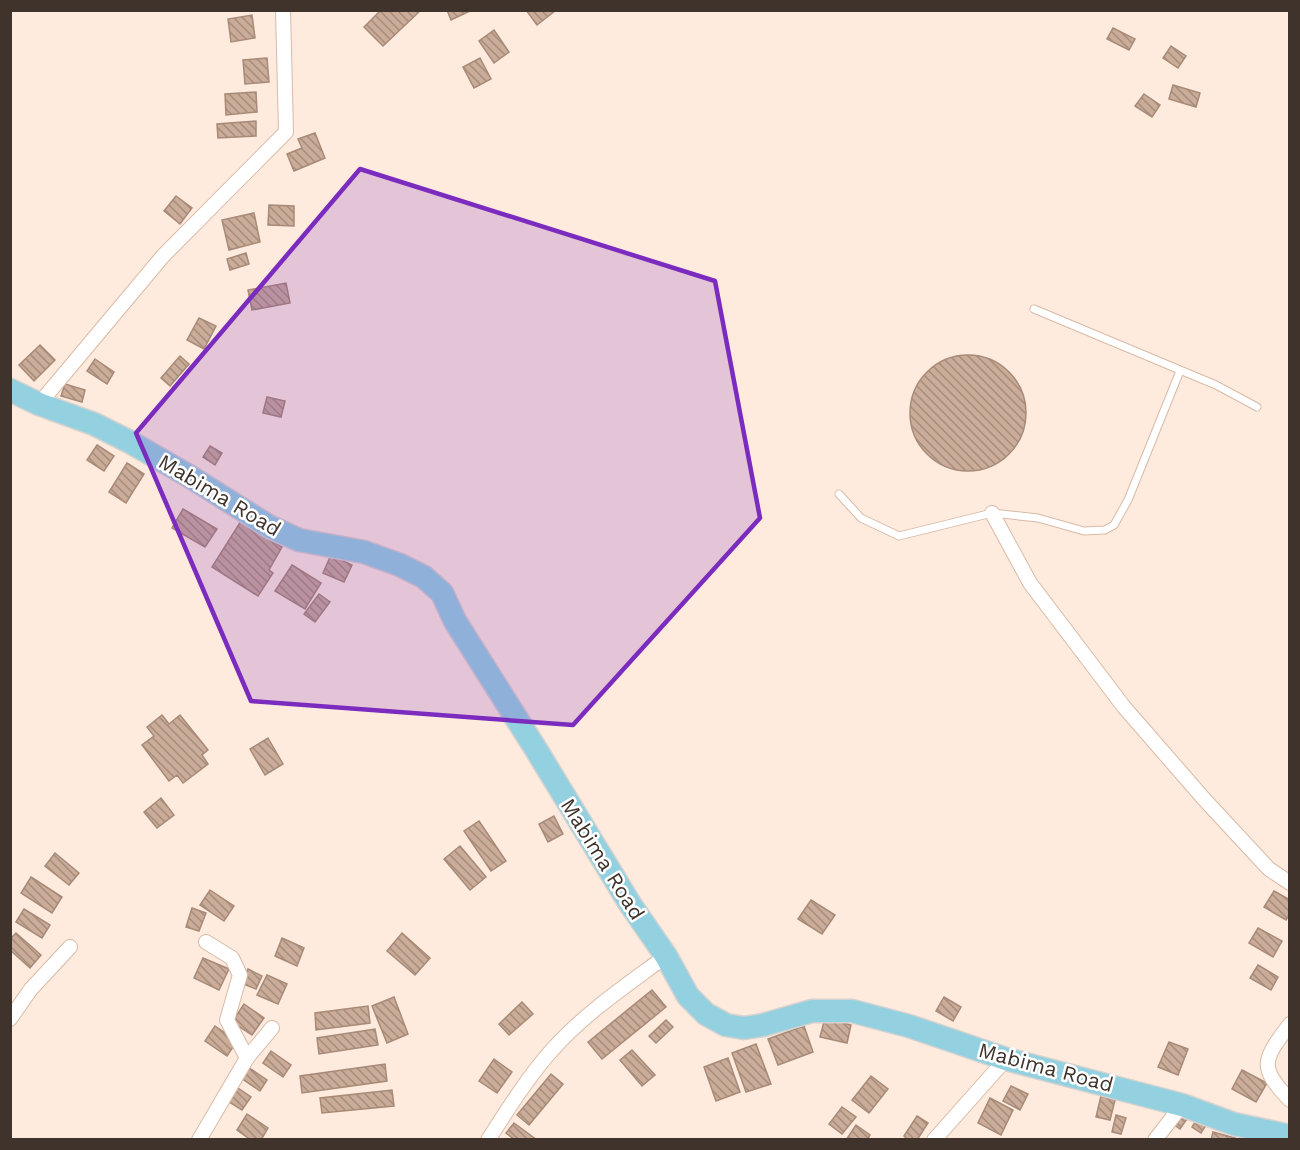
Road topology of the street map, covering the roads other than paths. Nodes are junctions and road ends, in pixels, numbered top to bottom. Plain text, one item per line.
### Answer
1 (283, 10) edge
2 (1034, 309) dead end
3 (1180, 370) junction
4 (10, 390) edge
5 (39, 404) junction
6 (1257, 407) dead end
7 (840, 494) dead end
8 (992, 513) junction
9 (1290, 882) edge
10 (206, 942) dead end
11 (70, 946) dead end
12 (666, 956) junction
13 (10, 1019) edge
14 (1290, 1024) edge
15 (272, 1028) dead end
16 (247, 1058) junction
17 (1006, 1059) junction
18 (1290, 1100) edge
19 (1182, 1105) junction
20 (1290, 1136) edge
21 (199, 1140) edge
22 (488, 1140) edge
23 (934, 1140) edge
24 (1155, 1140) edge

1 - 5 street
2 - 3 lane
3 - 6 lane
3 - 8 lane
4 - 5 main road, Mabima Road
5 - 12 main road, Mabima Road
7 - 8 lane
8 - 9 street
10 - 16 street
11 - 13 street
12 - 17 main road, Mabima Road
12 - 22 street
14 - 18 street
15 - 16 street
16 - 21 street
17 - 19 main road, Mabima Road
17 - 23 street
19 - 20 main road, Mabima Road
19 - 24 street

